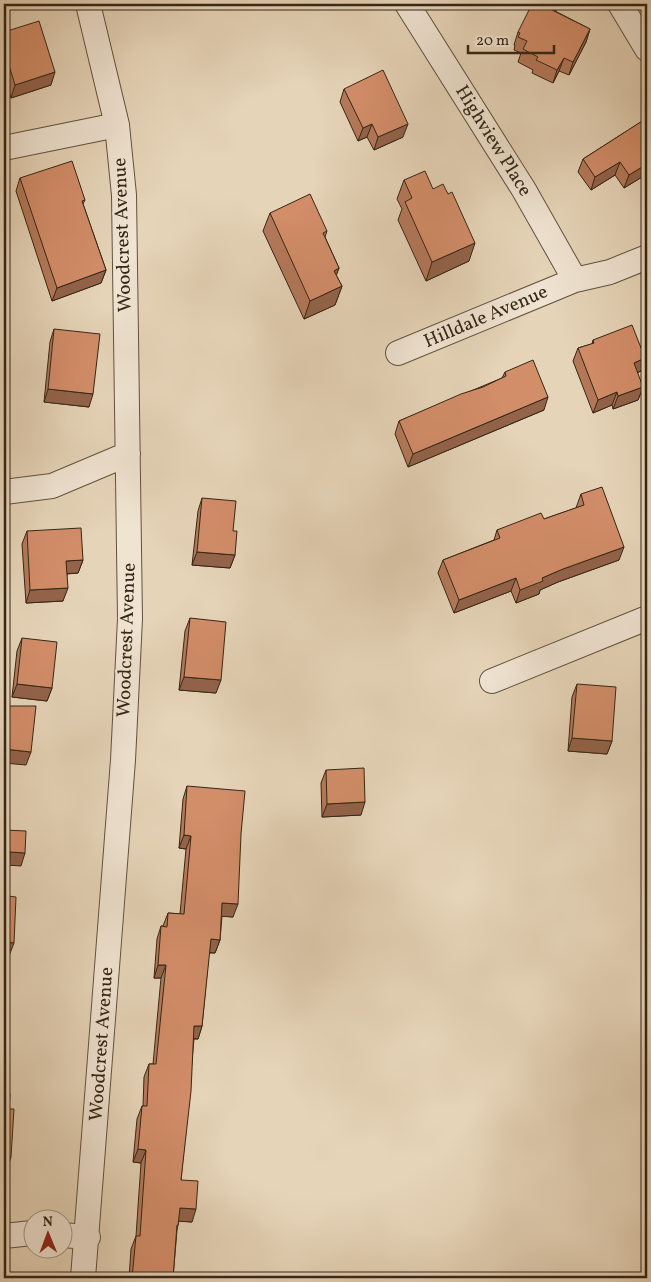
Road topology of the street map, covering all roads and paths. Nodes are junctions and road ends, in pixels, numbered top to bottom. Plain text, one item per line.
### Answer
1 (88, 4) edge
2 (407, 4) edge
3 (620, 4) edge
4 (647, 49) edge
5 (117, 125) junction
6 (4, 148) edge
7 (647, 257) edge
8 (575, 280) junction
9 (398, 353) dead end
10 (128, 454) junction
11 (4, 492) edge
12 (647, 618) edge
13 (492, 681) dead end
14 (22, 1235) edge
15 (4, 1236) edge
16 (72, 1236) edge
17 (88, 1237) junction
18 (83, 1278) edge

1 - 5 street, Woodcrest Avenue
2 - 8 street, Highview Place
3 - 4 street
5 - 6 street
5 - 10 street, Woodcrest Avenue
7 - 8 street, Hilldale Avenue
8 - 9 street, Hilldale Avenue
10 - 11 street
10 - 17 street, Woodcrest Avenue
12 - 13 street
14 - 15 street
16 - 17 street
17 - 18 street, Woodcrest Avenue

